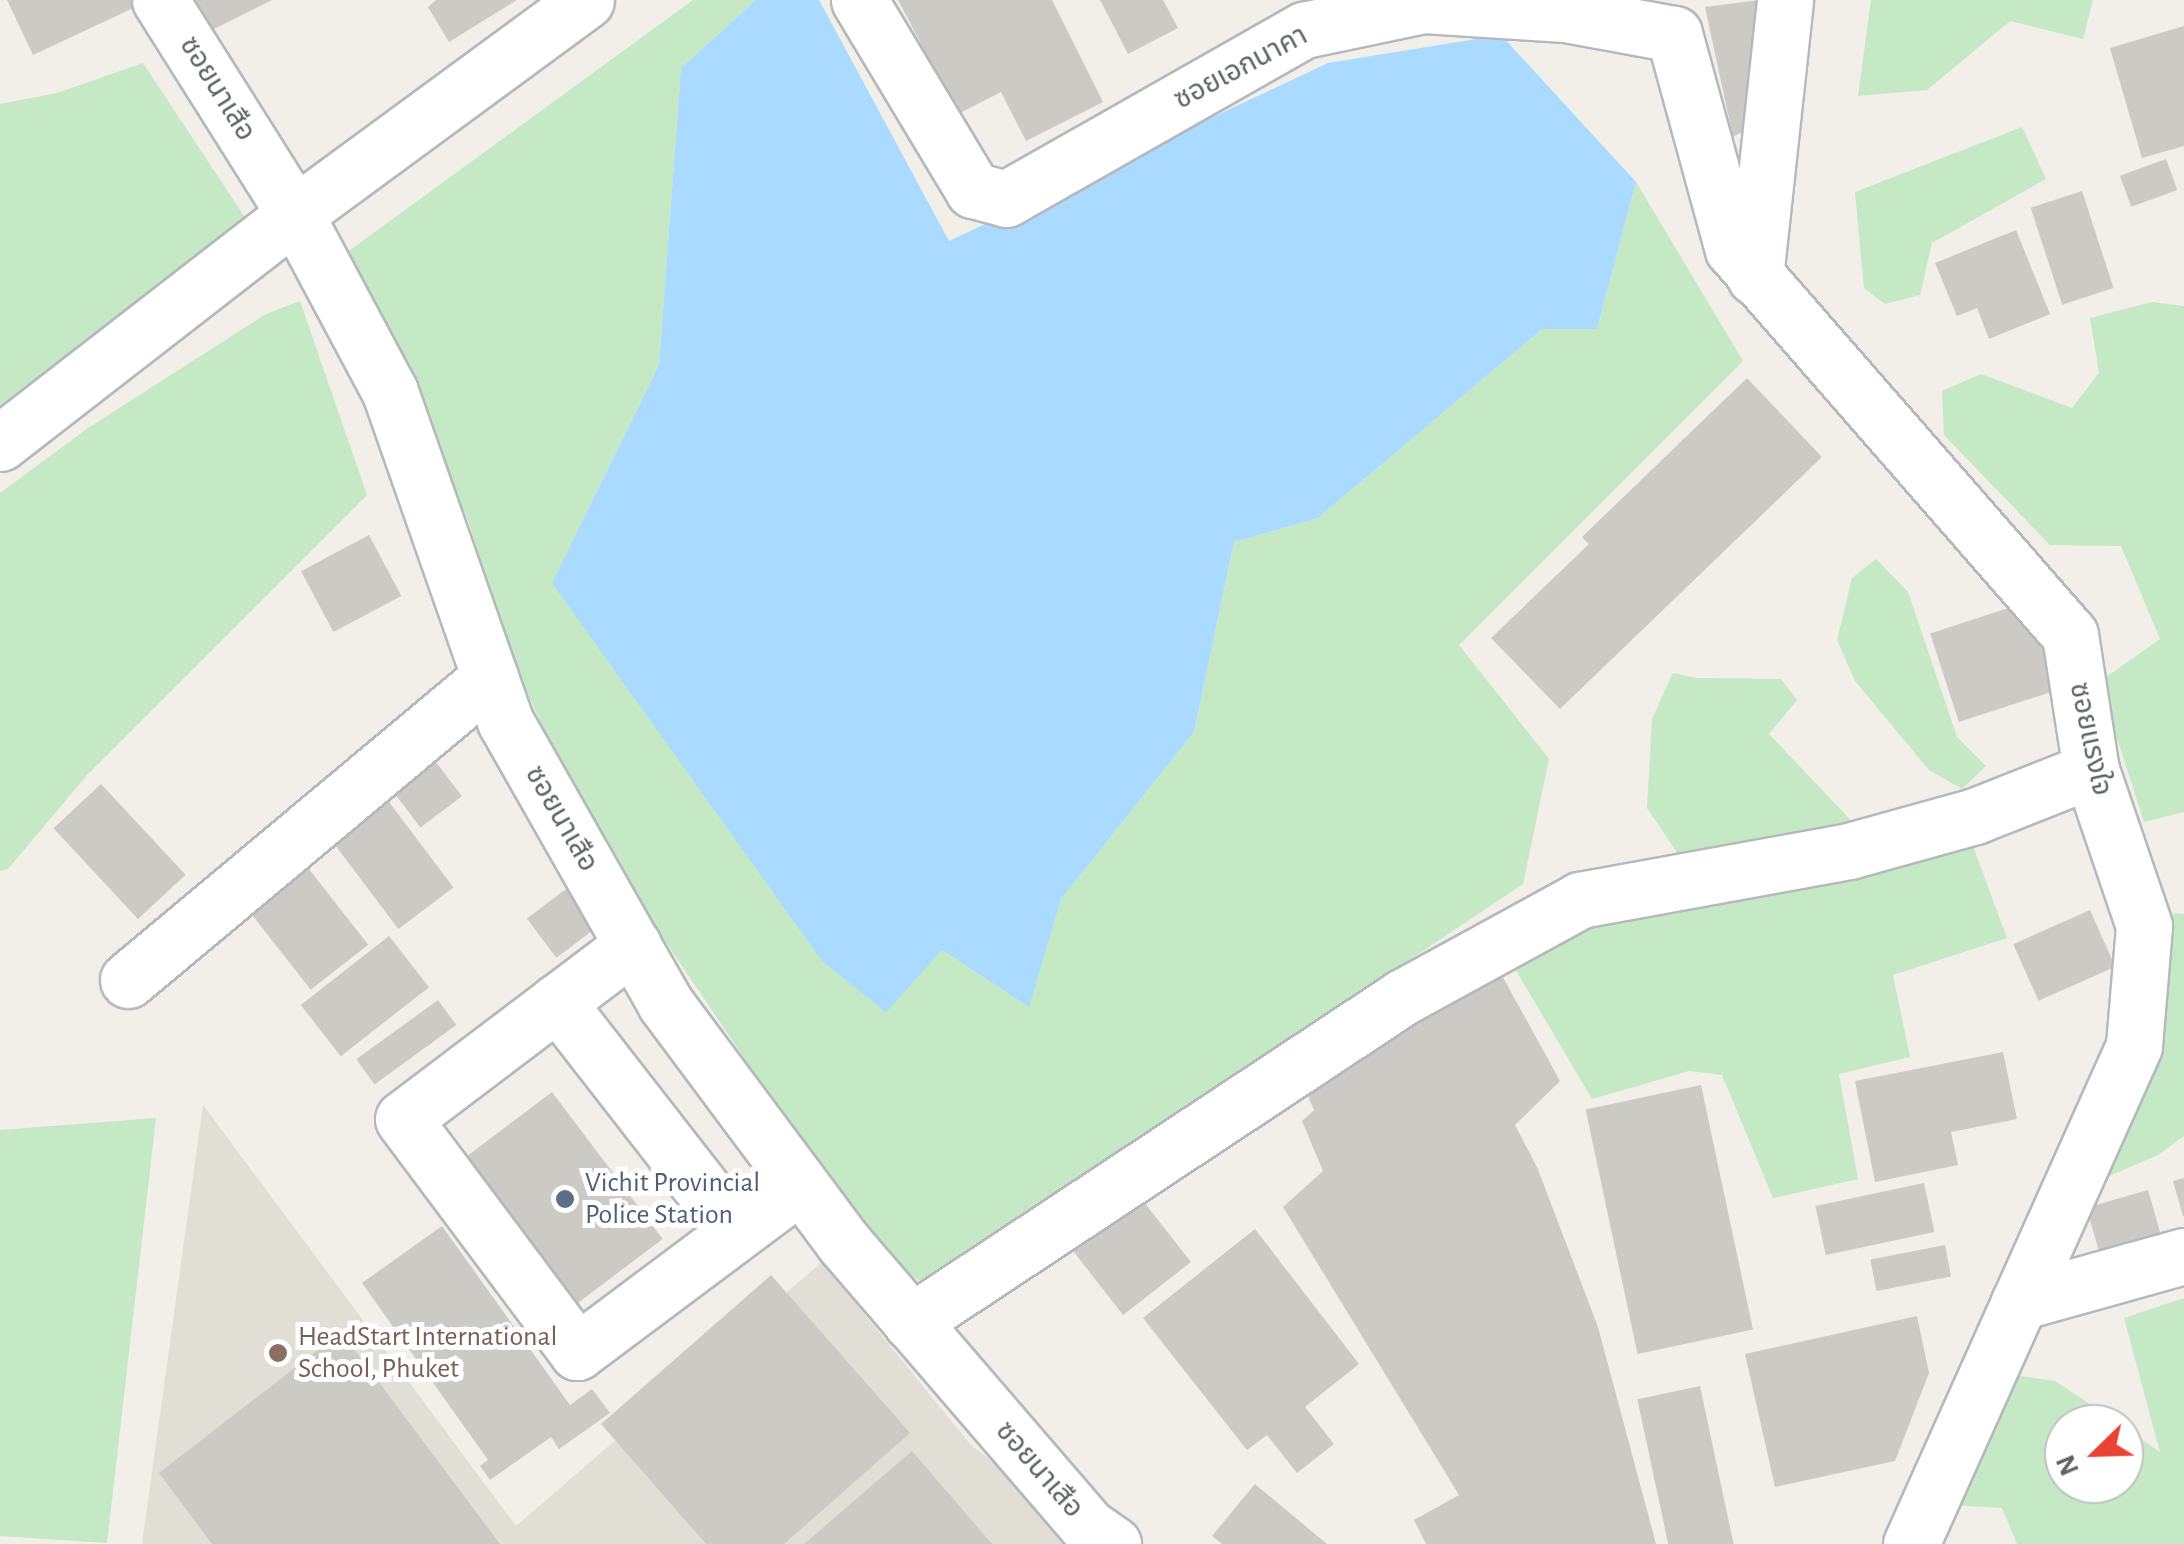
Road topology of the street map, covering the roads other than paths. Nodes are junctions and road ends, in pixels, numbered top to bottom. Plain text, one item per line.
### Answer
1 (160, 0) edge
2 (586, 0) edge
3 (859, 0) edge
4 (1785, 0) edge
5 (295, 214) junction
6 (1754, 277) junction
7 (0, 442) edge
8 (490, 677) junction
9 (2091, 770) junction
10 (633, 945) junction
11 (128, 980) dead end
12 (558, 1002) junction
13 (800, 1184) junction
14 (735, 1230) junction
15 (2184, 1256) edge
16 (2019, 1302) junction
17 (911, 1322) junction
18 (1113, 1544) edge
19 (1911, 1544) edge

1 - 5 street, ซอยนาเสือ
2 - 5 street
3 - 6 street, ซอยเอกนาคา
4 - 6 street
5 - 7 street
5 - 8 street, ซอยนาเสือ
6 - 9 street, ซอยแรงใจ
8 - 10 street, ซอยนาเสือ
8 - 11 street
9 - 16 street, ซอยแรงใจ
9 - 17 street
10 - 12 street
10 - 13 street, ซอยนาเสือ
12 - 14 street
12 - 14 street
13 - 14 street
13 - 17 street, ซอยนาเสือ
15 - 16 street
16 - 19 street, ซอยแรงใจ
17 - 18 street, ซอยนาเสือ

